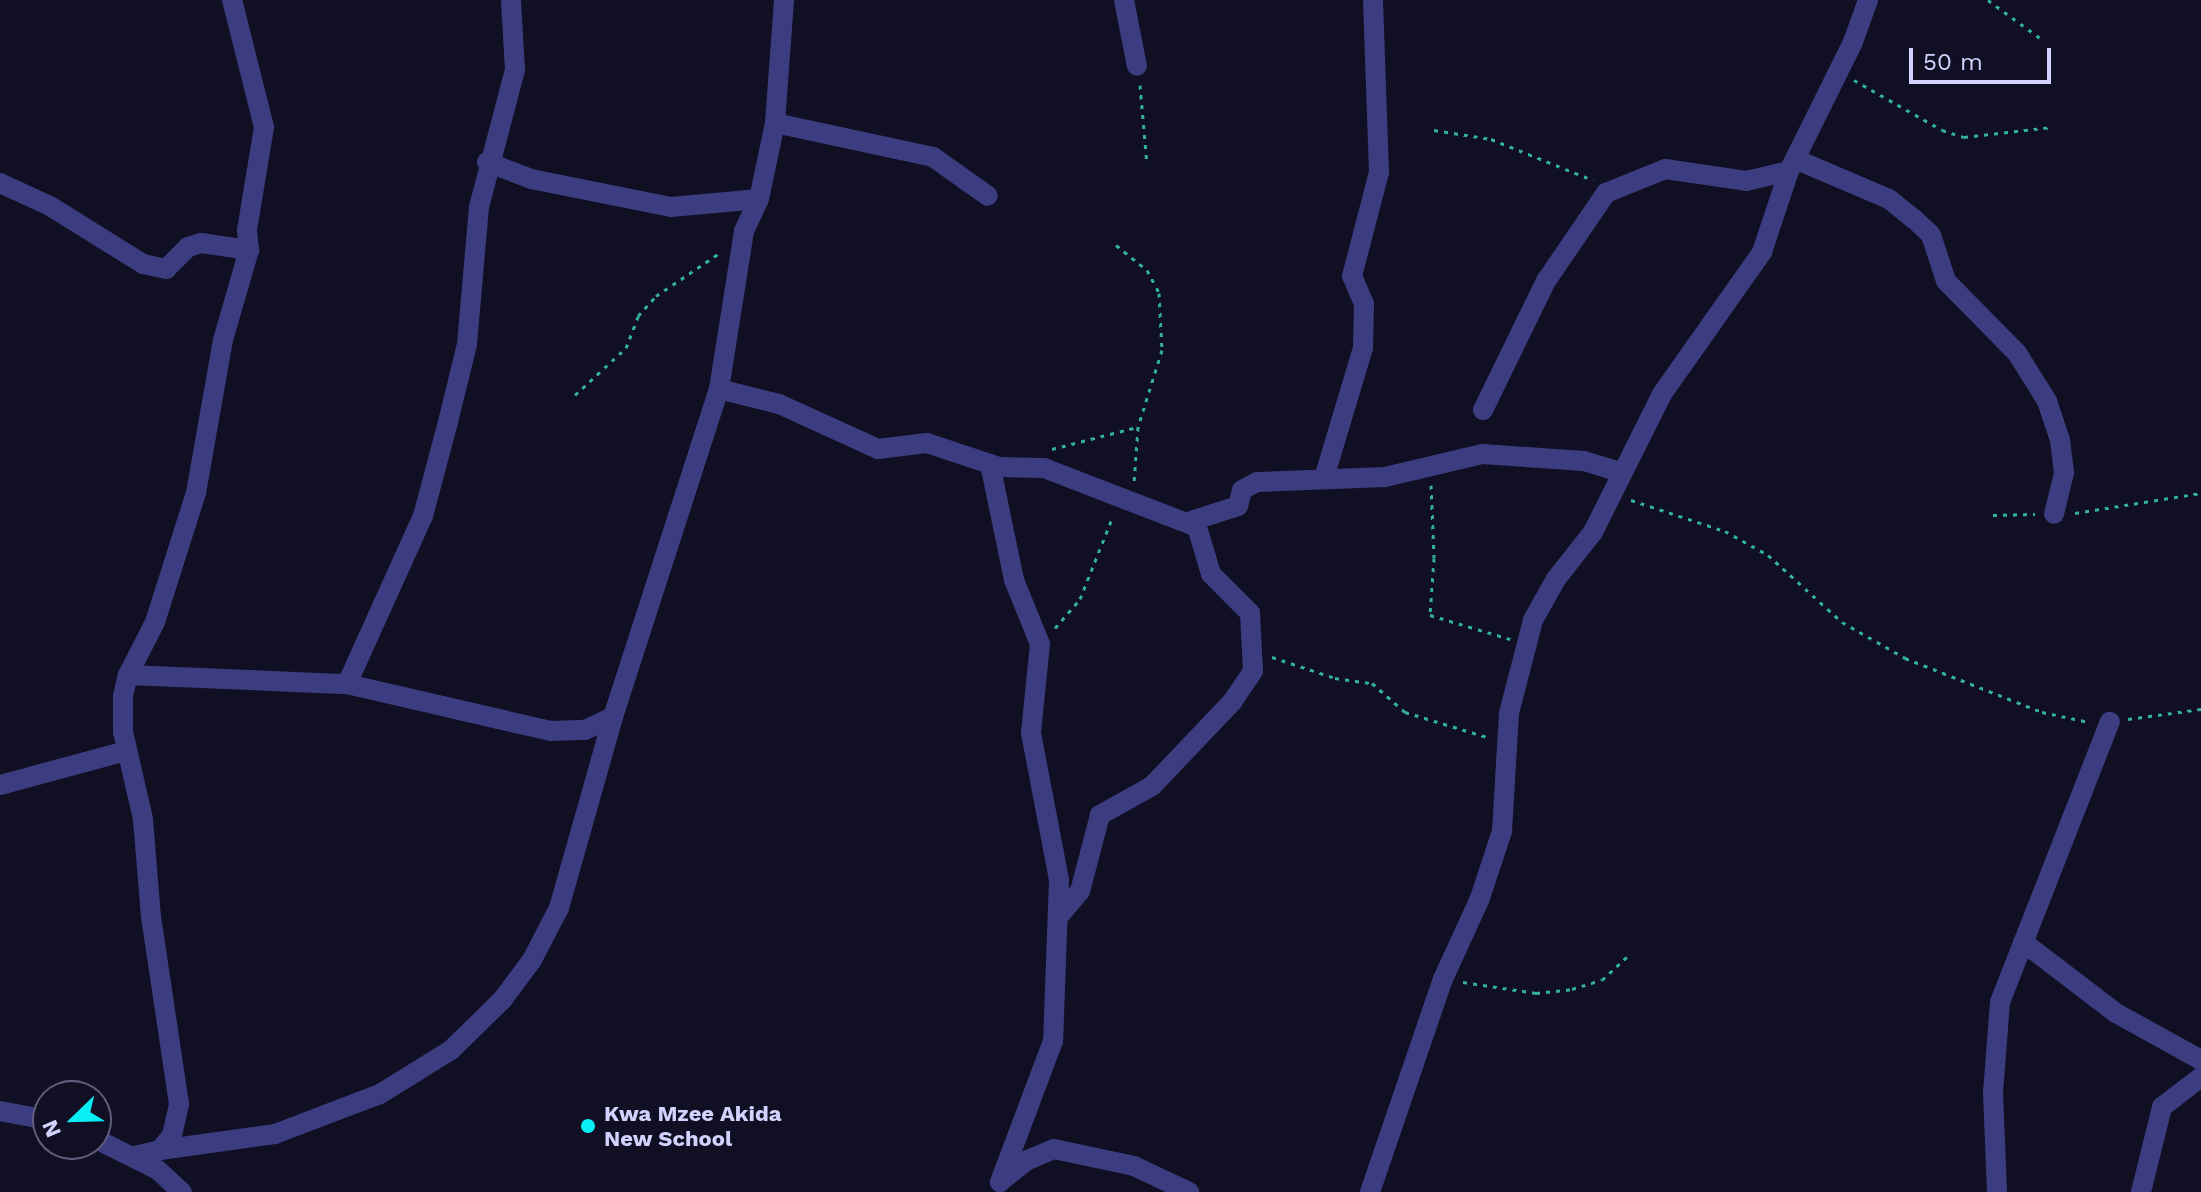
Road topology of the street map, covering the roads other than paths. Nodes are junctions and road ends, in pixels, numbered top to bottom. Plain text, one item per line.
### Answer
1 (232, 0) edge
2 (511, 0) edge
3 (784, 0) edge
4 (1124, 0) edge
5 (1373, 0) edge
6 (1868, 0) edge
7 (1137, 66) road end
8 (775, 123) junction
9 (487, 162) junction
10 (1792, 165) junction
11 (0, 183) edge
12 (988, 196) dead end
13 (759, 199) junction
14 (249, 250) junction
15 (719, 389) junction
16 (1483, 410) dead end
17 (990, 464) junction
18 (1621, 472) junction
19 (1324, 478) junction
20 (2054, 514) road end
21 (1191, 521) junction
22 (128, 675) junction
23 (347, 684) junction
24 (613, 717) junction
25 (2110, 722) road end
26 (126, 751) junction
27 (0, 785) edge
28 (1058, 917) junction
29 (2023, 942) junction
30 (2201, 1060) edge
31 (2201, 1077) edge
32 (0, 1111) edge
33 (32, 1117) edge
34 (112, 1146) edge
35 (160, 1150) junction
36 (134, 1156) junction
37 (997, 1187) edge
38 (182, 1192) edge
39 (1189, 1192) edge
40 (1370, 1192) edge
41 (1997, 1192) edge
42 (2141, 1192) edge

1 - 14 street
2 - 9 street
3 - 8 street
4 - 7 street
5 - 19 street
6 - 10 street
8 - 12 street
8 - 13 street
9 - 13 street
9 - 23 street
10 - 16 street
10 - 18 street
10 - 20 street
11 - 14 street
13 - 15 street
14 - 22 street
15 - 17 street
15 - 24 street
17 - 21 street
17 - 28 street
18 - 19 street
18 - 40 street
19 - 21 street
21 - 28 street
22 - 23 street
22 - 26 street
23 - 24 street
24 - 35 street
25 - 29 street
26 - 27 street
26 - 35 street
28 - 37 street
29 - 30 street
29 - 41 street
31 - 42 street
32 - 33 street
34 - 36 street
35 - 36 street
36 - 38 street
37 - 39 street

